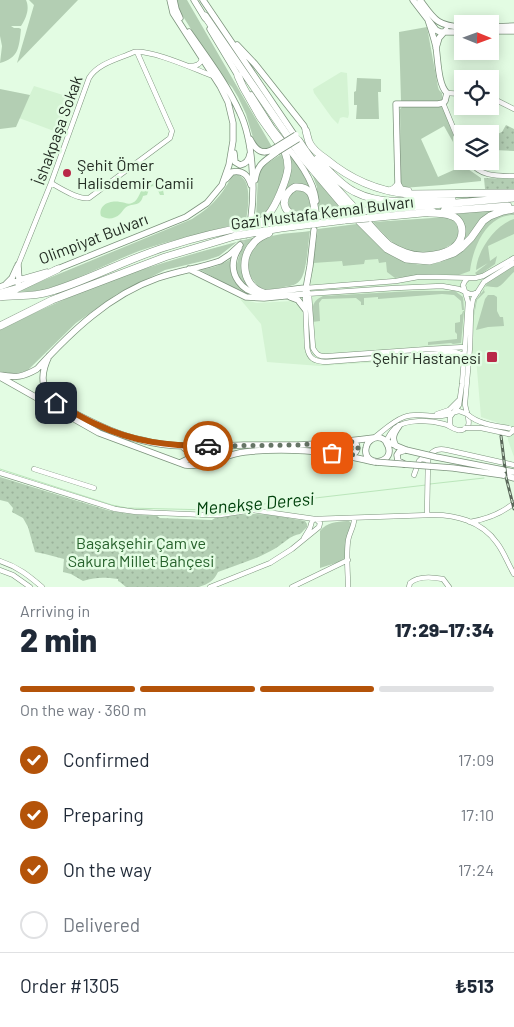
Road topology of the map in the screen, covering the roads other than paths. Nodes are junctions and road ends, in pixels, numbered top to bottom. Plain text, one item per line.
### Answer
1 (170, 0) edge
2 (174, 0) edge
3 (194, 0) edge
4 (203, 0) edge
5 (413, 0) edge
6 (420, 0) edge
7 (206, 13) junction
8 (438, 22) junction
9 (431, 26) junction
10 (514, 26) edge
11 (499, 27) edge
12 (454, 28) edge
13 (446, 29) junction
14 (454, 30) edge
15 (499, 31) edge
16 (514, 31) edge
17 (227, 36) junction
18 (436, 48) junction
19 (137, 52) junction
20 (202, 59) junction
21 (188, 66) junction
22 (214, 76) junction
23 (238, 76) junction
24 (446, 93) junction
25 (454, 94) edge
26 (499, 102) edge
27 (443, 103) junction
28 (514, 109) edge
29 (454, 130) edge
30 (306, 131) junction
31 (246, 133) junction
32 (298, 139) junction
33 (233, 141) junction
34 (276, 150) junction
35 (250, 151) junction
36 (478, 170) edge
37 (514, 176) edge
38 (51, 183) junction
39 (222, 185) junction
40 (398, 185) junction
41 (390, 191) junction
42 (514, 193) edge
43 (253, 194) junction
44 (436, 194) junction
45 (500, 194) junction
46 (514, 198) edge
47 (514, 208) edge
48 (429, 212) junction
49 (316, 213) junction
50 (251, 222) junction
51 (281, 228) junction
52 (314, 230) dead end
53 (514, 258) edge
54 (514, 263) edge
55 (18, 265) junction
56 (58, 269) junction
57 (189, 269) junction
58 (308, 276) junction
59 (28, 277) junction
60 (469, 278) junction
61 (475, 278) junction
62 (19, 280) junction
63 (3, 286) edge
64 (16, 289) junction
65 (293, 289) junction
66 (479, 290) junction
67 (307, 292) junction
68 (466, 292) junction
69 (264, 293) junction
70 (321, 294) junction
71 (0, 295) edge
72 (285, 296) junction
73 (310, 303) junction
74 (305, 309) junction
75 (0, 326) edge
76 (466, 347) junction
77 (469, 355) junction
78 (48, 356) junction
79 (342, 358) junction
80 (464, 359) junction
81 (0, 376) edge
82 (463, 399) junction
83 (454, 412) junction
84 (467, 414) junction
85 (431, 415) junction
86 (399, 426) junction
87 (451, 427) junction
88 (465, 428) junction
89 (512, 431) edge
90 (373, 438) junction
91 (349, 441) junction
92 (386, 442) junction
93 (182, 446) junction
94 (208, 446) junction
95 (396, 446) junction
96 (280, 448) junction
97 (406, 450) junction
98 (348, 456) junction
99 (428, 460) junction
100 (375, 462) junction
101 (206, 463) junction
102 (180, 464) junction
103 (404, 464) junction
104 (514, 465) edge
105 (34, 469) dead end
106 (514, 472) edge
107 (503, 473) junction
108 (0, 474) edge
109 (414, 476) dead end
110 (514, 478) edge
111 (94, 488) dead end
112 (514, 503) edge
113 (427, 506) junction
114 (420, 515) junction
115 (427, 515) junction
116 (436, 515) junction
117 (302, 518) junction
118 (333, 518) junction
119 (351, 518) junction
120 (361, 518) junction
121 (316, 519) junction
122 (470, 522) junction
123 (311, 524) junction
124 (353, 525) junction
125 (318, 527) junction
126 (304, 538) junction
127 (348, 560) junction
128 (0, 562) edge
129 (0, 570) edge
130 (514, 574) edge
131 (30, 587) edge
132 (42, 587) edge
133 (210, 587) edge
134 (292, 587) edge
135 (348, 587) edge
136 (409, 587) edge
137 (449, 587) edge

1 - 20 main road
2 - 31 main road
3 - 7 main road
4 - 7 main road
5 - 9 main road
6 - 8 main road
7 - 17 main road
7 - 23 main road
7 - 47 highway
8 - 9 main road
8 - 13 main road
9 - 13 main road
9 - 18 main road
10 - 11 main road
12 - 13 main road
13 - 14 main road
13 - 18 main road
15 - 16 main road
17 - 30 main road
17 - 32 main road
18 - 24 main road
19 - 21 street
19 - 38 street, İshakpaşa Sokak
19 - 38 street
20 - 21 street
20 - 22 main road
21 - 22 street
22 - 33 main road
23 - 49 main road
23 - 50 highway
24 - 25 street
24 - 27 main road
26 - 28 street
27 - 29 street
27 - 40 main road
30 - 32 main road
30 - 41 highway
31 - 34 main road
31 - 35 main road
32 - 34 main road, bridge
32 - 45 highway
32 - 48 highway
33 - 35 main road
33 - 39 main road
34 - 43 main road
35 - 43 main road
36 - 37 street
38 - 55 street, İshakpaşa Sokak
39 - 43 main road
39 - 56 main road, Olimpiyat Bulvarı
40 - 41 highway
40 - 44 highway
41 - 44 highway
42 - 45 highway
43 - 50 main road
44 - 45 highway
46 - 49 highway, Gazi Mustafa Kemal Bulvarı, bridge
47 - 48 highway, Gazi Mustafa Kemal Bulvarı
48 - 51 highway, Gazi Mustafa Kemal Bulvarı, bridge
49 - 49 highway
49 - 50 highway, Gazi Mustafa Kemal Bulvarı
50 - 71 highway, Gazi Mustafa Kemal Bulvarı
51 - 69 highway
51 - 75 highway, Gazi Mustafa Kemal Bulvarı
52 - 58 main road
53 - 61 street
54 - 66 street
55 - 59 main road
55 - 62 main road
55 - 63 main road
56 - 59 main road, Olimpiyat Bulvarı
56 - 64 highway
57 - 69 main road
57 - 72 main road
57 - 78 main road
58 - 65 main road
58 - 67 main road
59 - 62 main road, Olimpiyat Bulvarı
60 - 61 street
60 - 67 street
60 - 68 street
61 - 66 street
62 - 63 main road, Olimpiyat Bulvarı
62 - 64 main road
64 - 71 highway
65 - 67 main road
65 - 69 main road
66 - 68 street
66 - 77 street
67 - 70 street
67 - 72 main road
67 - 73 street
67 - 74 street
68 - 70 street
68 - 76 street
70 - 73 street
72 - 74 main road
73 - 79 street
74 - 79 street
76 - 77 street
76 - 79 street
76 - 80 street
77 - 82 street
78 - 81 main road
78 - 93 main road
79 - 80 street
80 - 82 street
81 - 102 main road
82 - 83 street
82 - 84 street
82 - 85 street
83 - 84 street
83 - 85 street
83 - 87 street
84 - 88 street, bridge
84 - 89 street, bridge
85 - 90 street
86 - 87 street
86 - 92 street
86 - 95 main road
87 - 88 street
88 - 89 street, bridge
90 - 91 main road
90 - 92 main road
90 - 100 main road
91 - 96 main road
91 - 98 main road
92 - 95 main road
92 - 100 main road
93 - 94 main road
93 - 102 main road
94 - 96 main road
94 - 101 main road
95 - 97 main road
96 - 98 main road
96 - 101 main road
97 - 103 main road
97 - 107 main road, bridge
98 - 100 main road
99 - 104 street
99 - 109 street
99 - 113 street
100 - 103 main road, bridge
101 - 102 main road
103 - 107 main road, bridge
105 - 111 street
106 - 107 main road
107 - 110 main road
108 - 117 street
112 - 122 street
113 - 114 street
113 - 115 street
113 - 116 street
114 - 115 street
114 - 120 street
115 - 116 street
116 - 122 street
117 - 121 street
117 - 123 street
118 - 119 street
118 - 121 street
118 - 125 street
119 - 120 street
119 - 124 street
120 - 124 street
121 - 123 street
121 - 125 street
122 - 130 street
123 - 125 street
123 - 126 street
124 - 127 street
125 - 126 street
126 - 133 street
127 - 134 street
127 - 135 street
128 - 132 street
129 - 131 street
136 - 137 street

